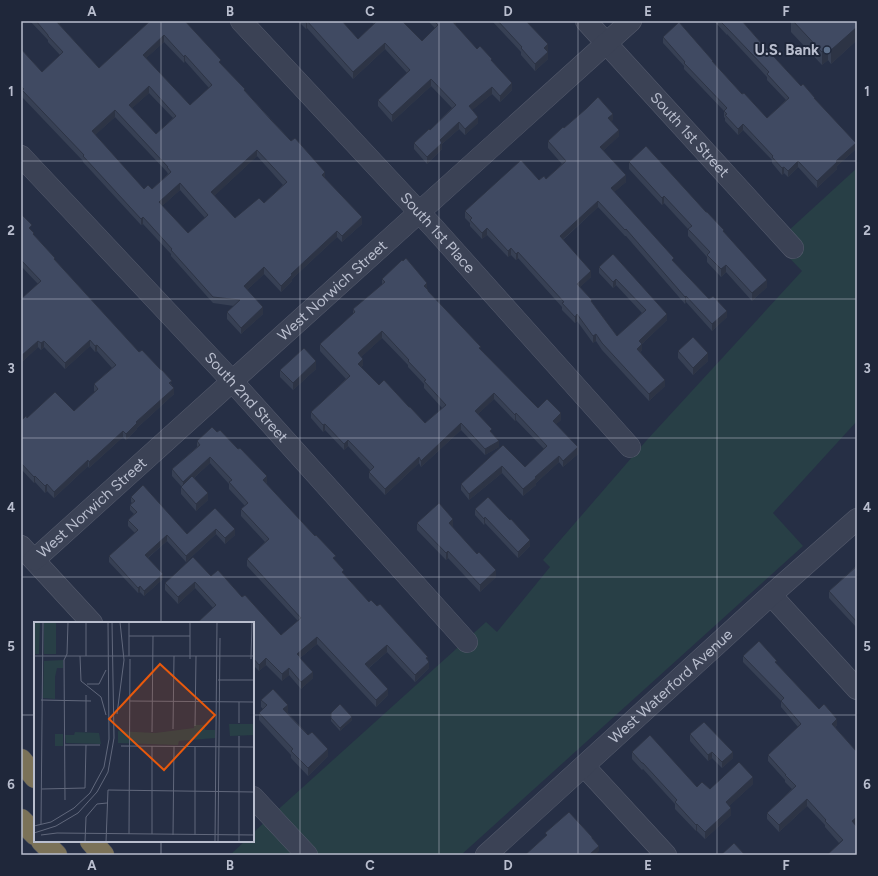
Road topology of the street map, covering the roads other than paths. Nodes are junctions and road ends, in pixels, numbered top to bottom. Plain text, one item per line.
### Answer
1 (241, 21) edge
2 (586, 21) edge
3 (631, 21) edge
4 (607, 43) junction
5 (21, 156) edge
6 (420, 212) junction
7 (793, 248) dead end
8 (232, 381) junction
9 (630, 447) dead end
10 (857, 519) edge
11 (27, 553) edge
12 (771, 595) junction
13 (91, 622) edge
14 (466, 642) dead end
15 (857, 689) edge
16 (21, 760) edge
17 (584, 766) junction
18 (34, 776) edge
19 (254, 798) edge
20 (21, 820) edge
21 (34, 833) edge
22 (43, 842) edge
23 (92, 842) edge
24 (56, 855) edge
25 (103, 855) edge
26 (306, 855) edge
27 (486, 855) edge
28 (666, 855) edge

1 - 6 street, South 1st Place
2 - 4 street, South 1st Street
3 - 4 street, West Norwich Street
4 - 6 street, West Norwich Street
4 - 7 street, South 1st Street
5 - 8 street, South 2nd Street
6 - 8 street, West Norwich Street
6 - 9 street, South 1st Place
8 - 11 street, West Norwich Street
8 - 14 street, South 2nd Street
10 - 12 street, West Waterford Avenue
11 - 13 street
12 - 15 street
12 - 17 street, West Waterford Avenue
16 - 18 highway
17 - 27 street, West Waterford Avenue
17 - 28 street
19 - 26 street
20 - 21 highway
22 - 24 highway
23 - 25 highway

